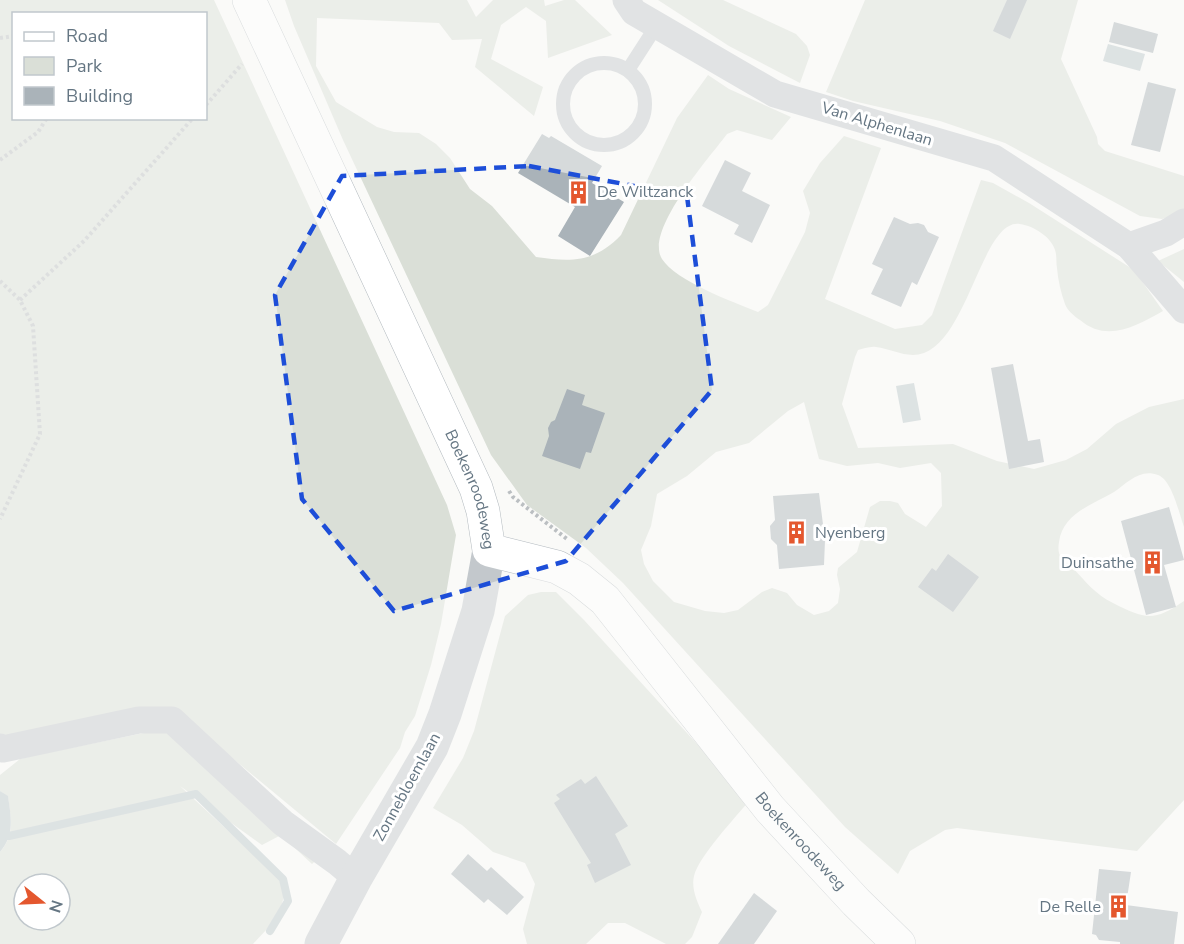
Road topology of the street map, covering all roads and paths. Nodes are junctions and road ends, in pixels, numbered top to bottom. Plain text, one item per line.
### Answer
1 (249, 0) edge
2 (626, 0) edge
3 (657, 25) junction
4 (242, 64) dead end
5 (628, 70) junction
6 (207, 104) edge
7 (46, 120) edge
8 (191, 120) edge
9 (0, 160) edge
10 (1184, 222) edge
11 (1129, 246) junction
12 (0, 280) edge
13 (20, 300) junction
14 (1184, 310) edge
15 (513, 497) dead end
16 (0, 519) edge
17 (569, 541) dead end
18 (489, 550) junction
19 (1, 750) edge
20 (356, 878) junction
21 (321, 944) edge
22 (899, 944) edge

1 - 18 main road, Boekenroodeweg
2 - 3 street, Van Alphenlaan
3 - 5 lane
3 - 11 street, Van Alphenlaan
4 - 6 path
5 - 5 lane
7 - 9 path
8 - 13 path
10 - 11 street
11 - 14 street, Van Alphenlaan
12 - 13 path
13 - 16 path
15 - 17 path
18 - 20 street, Zonnebloemlaan
18 - 22 main road, Boekenroodeweg
19 - 20 street
20 - 21 street, Zonnebloemlaan

